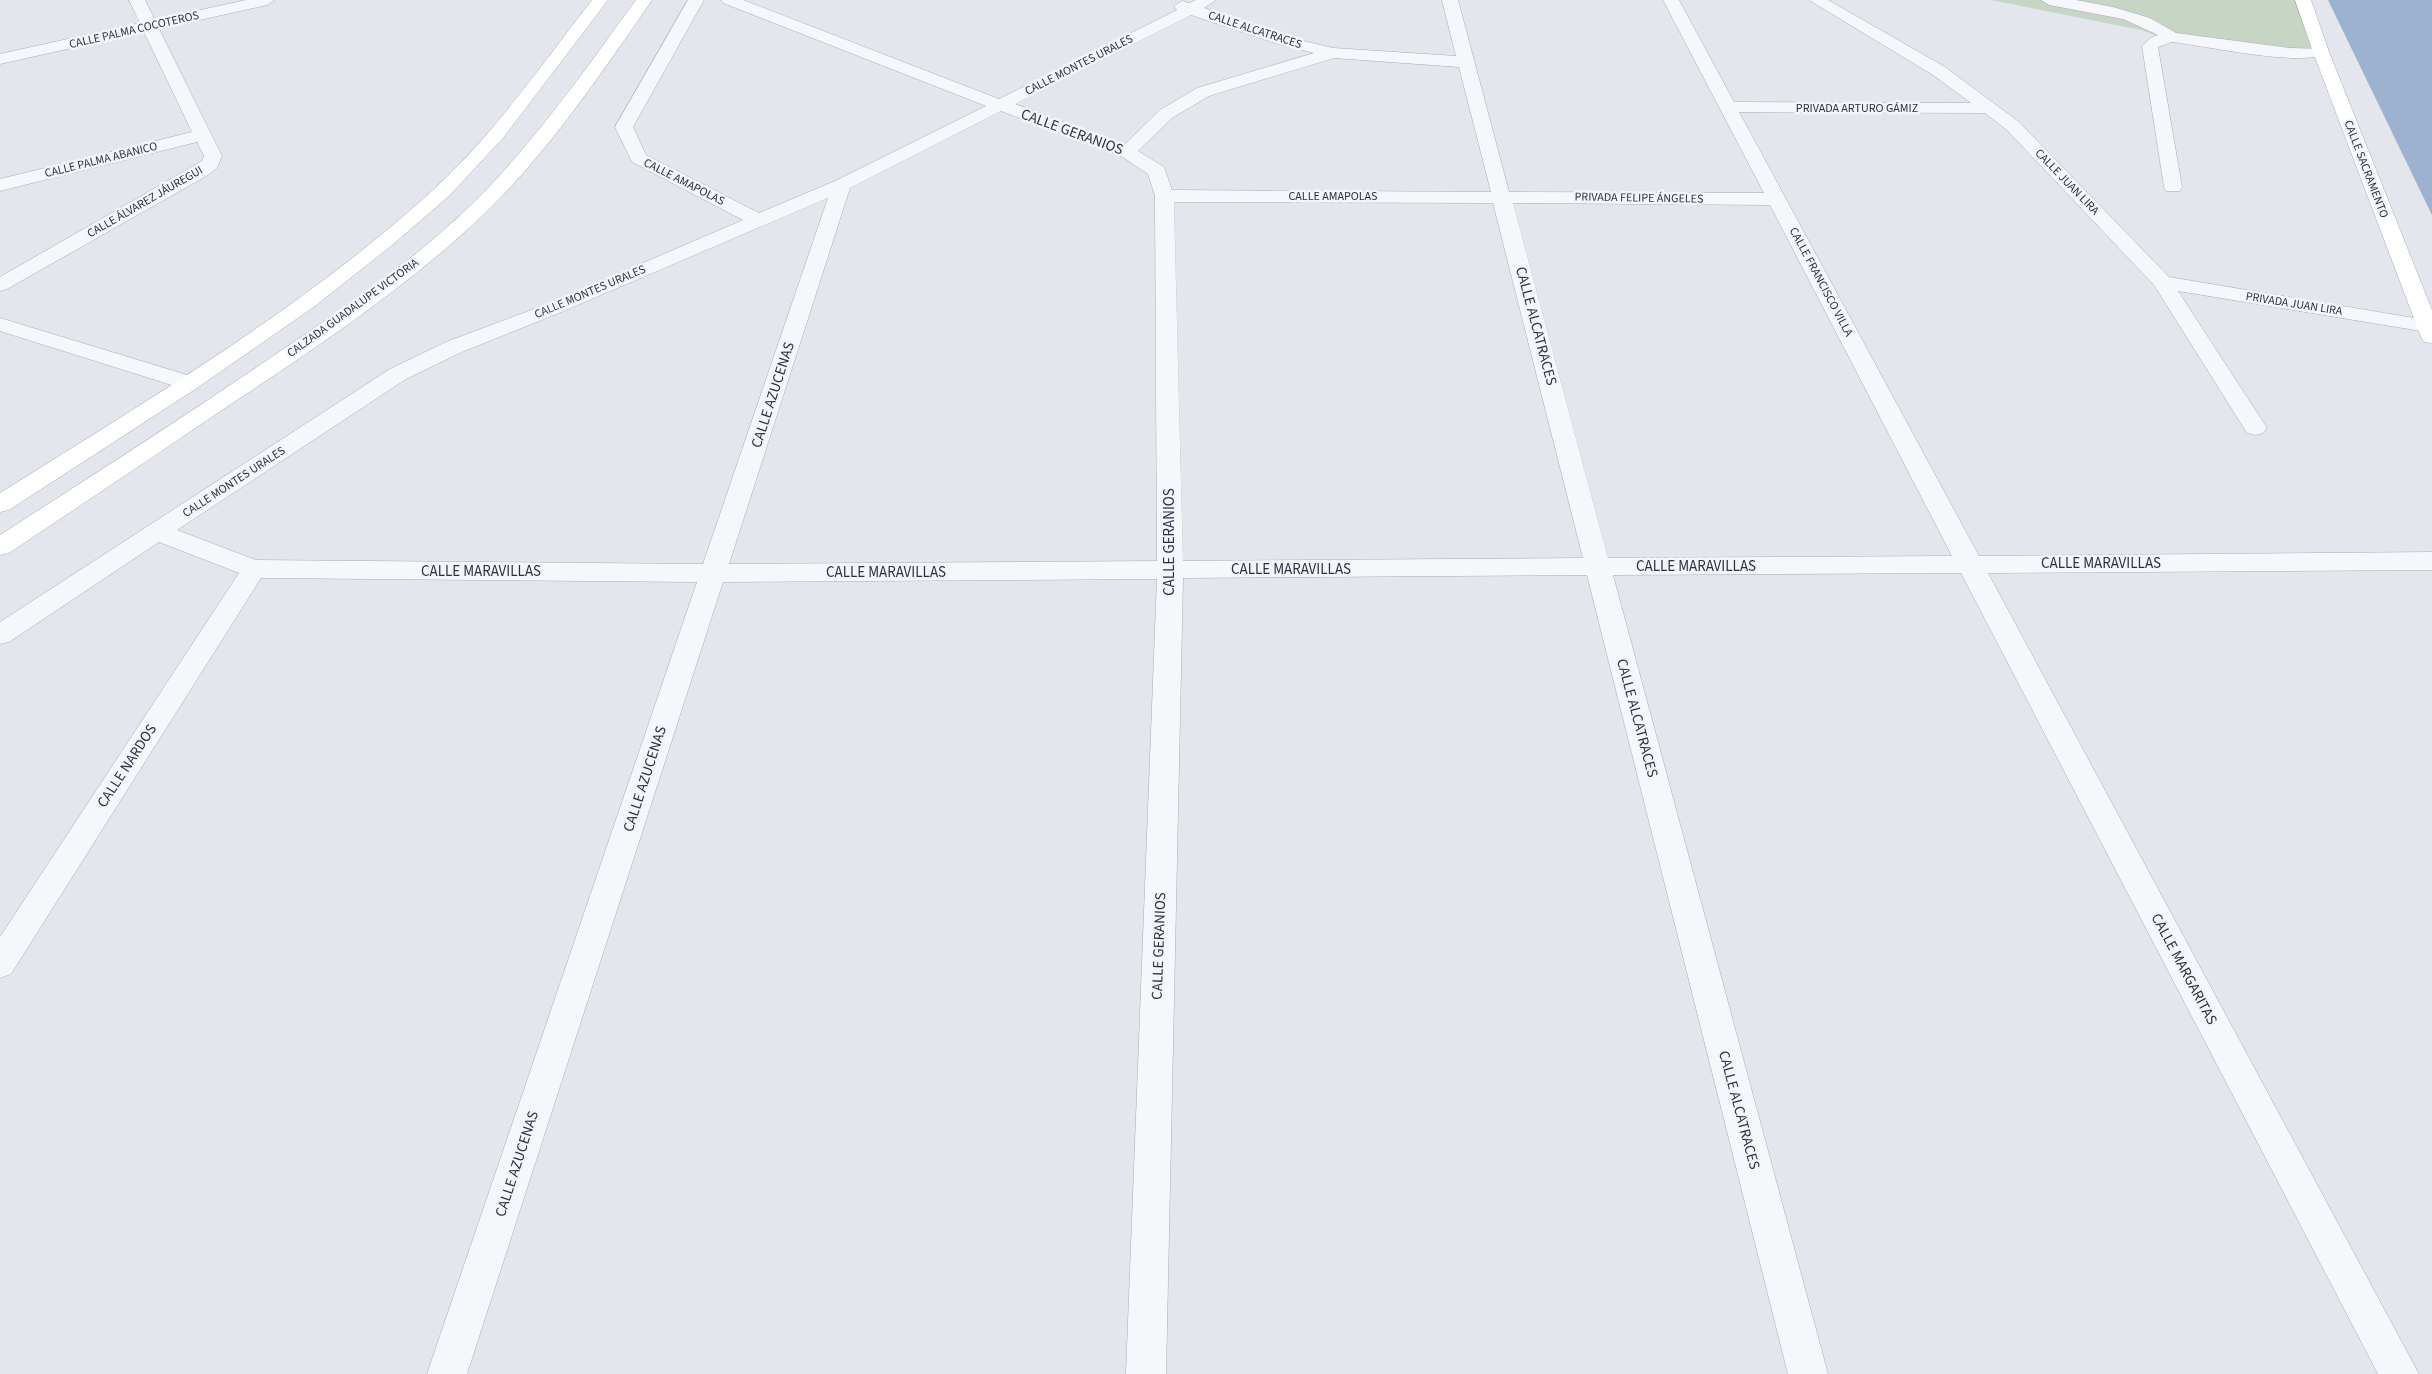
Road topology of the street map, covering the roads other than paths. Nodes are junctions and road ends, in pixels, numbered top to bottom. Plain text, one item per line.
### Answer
1 (137, 0) edge
2 (267, 0) edge
3 (600, 0) edge
4 (644, 0) edge
5 (696, 0) edge
6 (729, 0) edge
7 (1166, 0) edge
8 (1208, 0) edge
9 (1450, 0) edge
10 (1671, 0) edge
11 (1817, 0) edge
12 (2049, 0) edge
13 (2304, 0) edge
14 (1191, 9) junction
15 (149, 26) junction
16 (2172, 37) junction
17 (2321, 52) junction
18 (1334, 53) junction
19 (0, 59) edge
20 (1466, 62) junction
21 (1000, 105) junction
22 (1728, 108) junction
23 (1986, 108) junction
24 (203, 135) junction
25 (1127, 152) junction
26 (0, 185) edge
27 (842, 185) junction
28 (2173, 187) dead end
29 (1164, 196) junction
30 (1502, 197) junction
31 (1777, 200) junction
32 (759, 221) junction
33 (2162, 282) junction
34 (0, 285) edge
35 (0, 324) edge
36 (2430, 331) edge
37 (189, 383) junction
38 (2255, 428) dead end
39 (0, 504) edge
40 (157, 532) junction
41 (0, 547) edge
42 (2432, 561) edge
43 (1970, 564) junction
44 (1598, 567) junction
45 (254, 570) junction
46 (1170, 570) junction
47 (713, 573) junction
48 (0, 635) edge
49 (0, 964) edge
50 (447, 1374) edge
51 (1146, 1374) edge
52 (1808, 1374) edge
53 (2399, 1374) edge

1 - 15 street, CALLE ÁLVAREZ JÁUREGUI
2 - 15 street, CALLE PALMA COCOTEROS
3 - 37 main road
4 - 41 main road, CALZADA GUADALUPE VICTORIA
5 - 32 street, CALLE AMAPOLAS
6 - 21 street, CALLE GERANIOS
7 - 14 street, CALLE ALCATRACES
8 - 14 street, CALLE MONTES URALES
9 - 20 street, CALLE ALCATRACES
10 - 22 street, CALLE FRANCISCO VILLA
11 - 23 street, CALLE JUAN LIRA
12 - 16 street
13 - 17 main road, CALLE SACRAMENTO
14 - 18 street, CALLE ALCATRACES
14 - 21 street, CALLE MONTES URALES
15 - 19 street, CALLE PALMA COCOTEROS
15 - 24 street, CALLE ÁLVAREZ JÁUREGUI
16 - 17 street
16 - 28 street
17 - 36 main road, CALLE SACRAMENTO
18 - 20 street, CALLE ALCATRACES
18 - 25 street
20 - 30 street, CALLE ALCATRACES
21 - 25 street, CALLE GERANIOS
21 - 27 street, CALLE MONTES URALES
22 - 23 street, PRIVADA ARTURO GÁMIZ
22 - 31 street, CALLE FRANCISCO VILLA
23 - 33 street, CALLE JUAN LIRA
24 - 26 street, CALLE PALMA ABANICO
24 - 34 street, CALLE ÁLVAREZ JÁUREGUI
25 - 29 street, CALLE GERANIOS
27 - 32 street, CALLE MONTES URALES
27 - 47 street, CALLE AZUCENAS
29 - 30 street, CALLE AMAPOLAS
29 - 46 street, CALLE GERANIOS
30 - 31 street, PRIVADA FELIPE ÁNGELES
30 - 44 street, CALLE ALCATRACES
31 - 43 street, CALLE FRANCISCO VILLA
32 - 40 street, CALLE MONTES URALES
33 - 36 street, PRIVADA JUAN LIRA
33 - 38 street, CALLE JUAN LIRA
35 - 37 street
37 - 39 main road
40 - 45 street, CALLE MARAVILLAS
40 - 48 street, CALLE MONTES URALES
42 - 43 street, CALLE MARAVILLAS
43 - 44 street, CALLE MARAVILLAS
43 - 53 street, CALLE MARGARITAS
44 - 46 street, CALLE MARAVILLAS
44 - 52 street, CALLE ALCATRACES
45 - 47 street, CALLE MARAVILLAS
45 - 49 street, CALLE NARDOS
46 - 47 street, CALLE MARAVILLAS
46 - 51 street, CALLE GERANIOS
47 - 50 street, CALLE AZUCENAS

